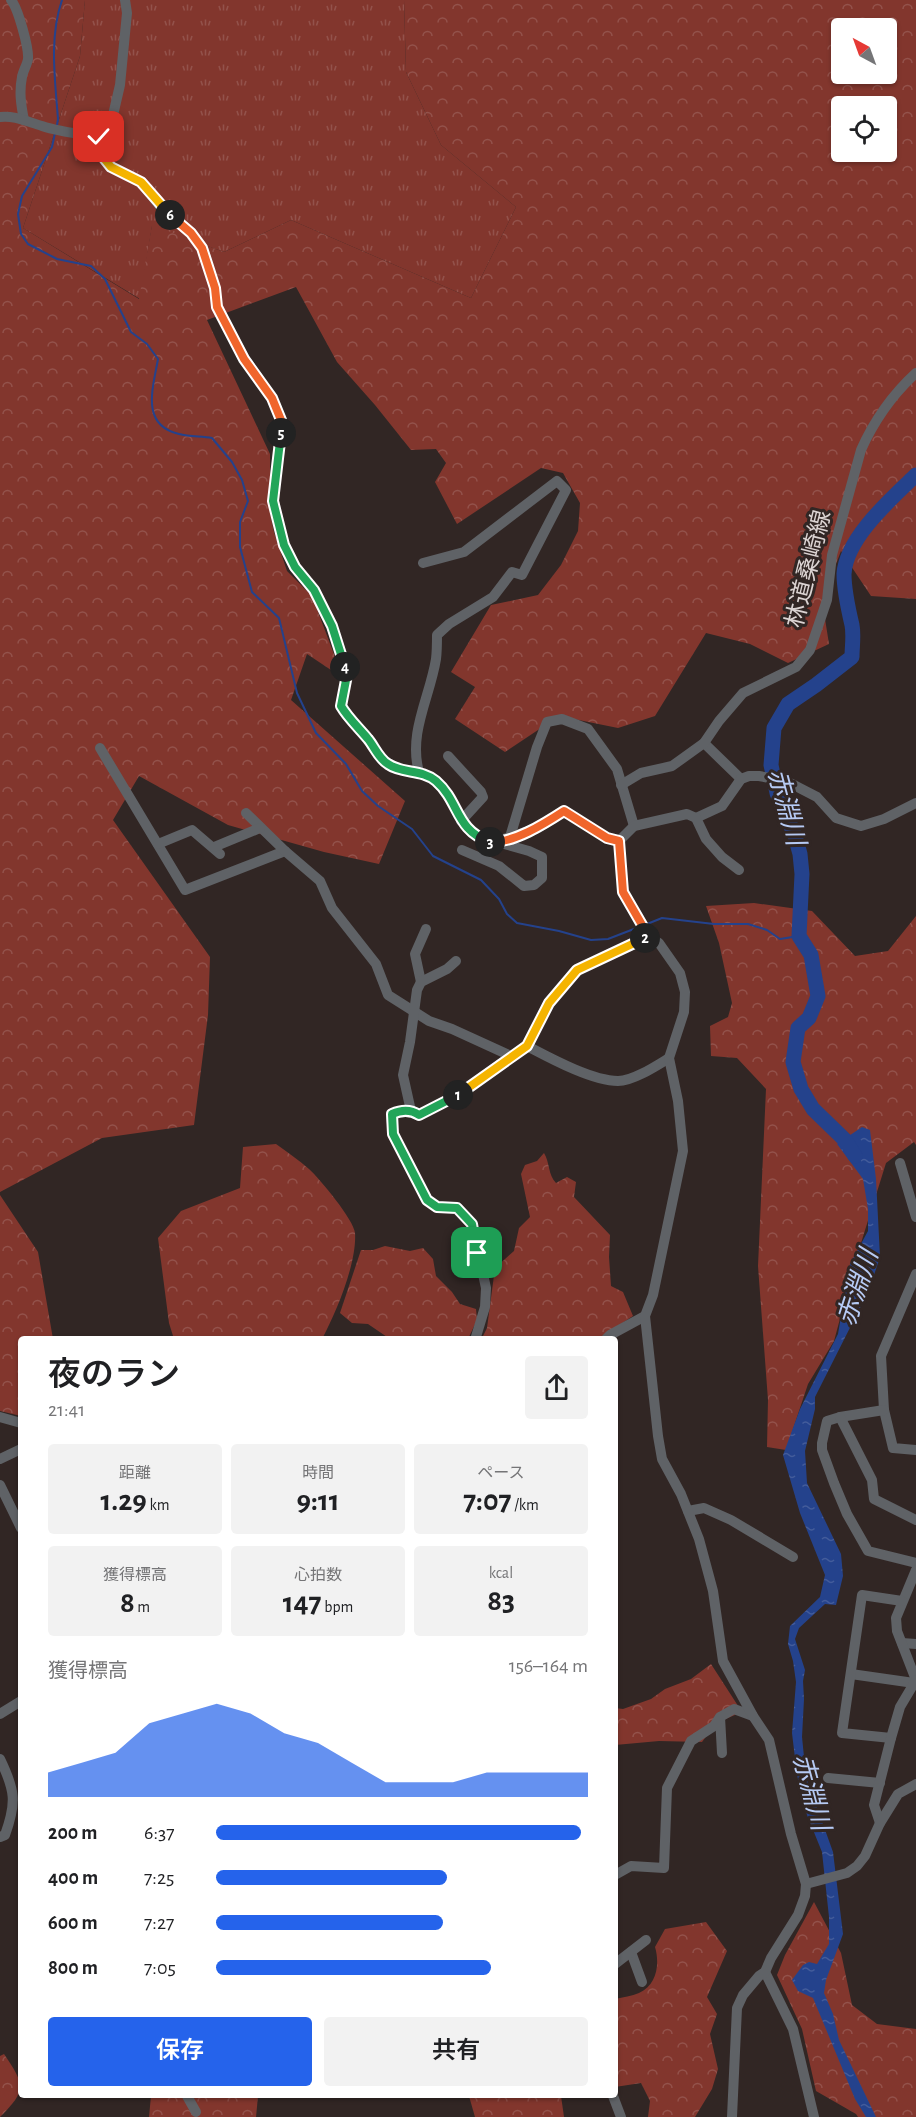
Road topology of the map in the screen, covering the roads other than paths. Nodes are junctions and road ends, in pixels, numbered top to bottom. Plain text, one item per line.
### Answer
1 (11, 0) edge
2 (125, 0) edge
3 (0, 117) edge
4 (24, 120) junction
5 (99, 137) junction
6 (916, 373) edge
7 (423, 563) dead end
8 (704, 743) junction
9 (100, 748) dead end
10 (448, 756) dead end
11 (420, 772) junction
12 (741, 779) junction
13 (621, 785) junction
14 (916, 803) edge
15 (246, 813) dead end
16 (696, 818) junction
17 (461, 821) junction
18 (633, 826) junction
19 (260, 828) junction
20 (510, 837) junction
21 (619, 841) junction
22 (496, 842) junction
23 (158, 844) junction
24 (462, 850) dead end
25 (285, 851) junction
26 (739, 870) dead end
27 (426, 930) dead end
28 (648, 935) junction
29 (456, 962) dead end
30 (421, 982) junction
31 (414, 1011) junction
32 (527, 1046) junction
33 (510, 1056) junction
34 (669, 1058) junction
35 (411, 1111) junction
36 (900, 1163) dead end
37 (916, 1217) edge
38 (915, 1280) edge
39 (645, 1316) junction
40 (476, 1336) edge
41 (609, 1336) edge
42 (884, 1410) junction
43 (0, 1417) edge
44 (840, 1417) junction
45 (18, 1422) edge
46 (18, 1450) edge
47 (916, 1450) edge
48 (0, 1459) edge
49 (0, 1485) edge
50 (688, 1511) junction
51 (916, 1520) edge
52 (18, 1522) edge
53 (792, 1557) dead end
54 (916, 1563) edge
55 (916, 1570) edge
56 (902, 1601) junction
57 (902, 1643) junction
58 (916, 1644) edge
59 (850, 1674) junction
60 (915, 1681) edge
61 (18, 1703) edge
62 (0, 1714) edge
63 (753, 1716) junction
64 (720, 1717) junction
65 (891, 1738) junction
66 (723, 1753) dead end
67 (0, 1759) edge
68 (828, 1779) dead end
69 (880, 1783) junction
70 (916, 1784) edge
71 (880, 1823) junction
72 (0, 1837) edge
73 (618, 1873) edge
74 (806, 1884) junction
75 (646, 1940) dead end
76 (631, 1952) junction
77 (618, 1962) edge
78 (765, 1972) junction
79 (642, 1982) dead end
80 (188, 2098) edge
81 (614, 2098) edge
82 (194, 2115) edge
83 (621, 2117) edge
84 (732, 2117) edge
85 (814, 2117) edge

1 - 4 street
2 - 5 street
3 - 4 street
4 - 5 street
5 - 11 street
6 - 8 street, 林道桑崎線
7 - 11 street
8 - 12 street
8 - 13 street, 林道桑崎線
9 - 23 street
10 - 17 street
11 - 17 street
12 - 14 street
12 - 16 street
13 - 18 street
13 - 20 street
15 - 19 street
16 - 18 street
16 - 26 street
17 - 22 street
18 - 21 street
19 - 23 street
19 - 25 street
20 - 21 street
20 - 22 street
21 - 28 street
22 - 24 street
23 - 25 street
25 - 31 street
27 - 30 street
28 - 32 street
28 - 34 street
29 - 30 street
30 - 31 street
31 - 33 street
31 - 35 street
32 - 33 street
32 - 34 street
33 - 35 street
34 - 39 street
35 - 40 street
36 - 37 street
38 - 42 street
39 - 41 street
39 - 50 street
42 - 44 street
42 - 47 street
43 - 45 street
44 - 51 street
44 - 54 street
46 - 48 street
49 - 52 street
50 - 53 street
50 - 63 street
55 - 56 street
56 - 57 street
56 - 59 street
57 - 58 street
57 - 60 street
59 - 60 street
59 - 65 street
60 - 65 street
61 - 62 street
63 - 64 street
63 - 74 street
64 - 66 street
64 - 73 street
65 - 69 street
67 - 72 street
68 - 69 street
69 - 71 street
70 - 71 street
71 - 74 street
74 - 78 street
75 - 76 street
76 - 77 street
76 - 79 street
78 - 84 street
78 - 85 street
80 - 82 street
81 - 83 street

